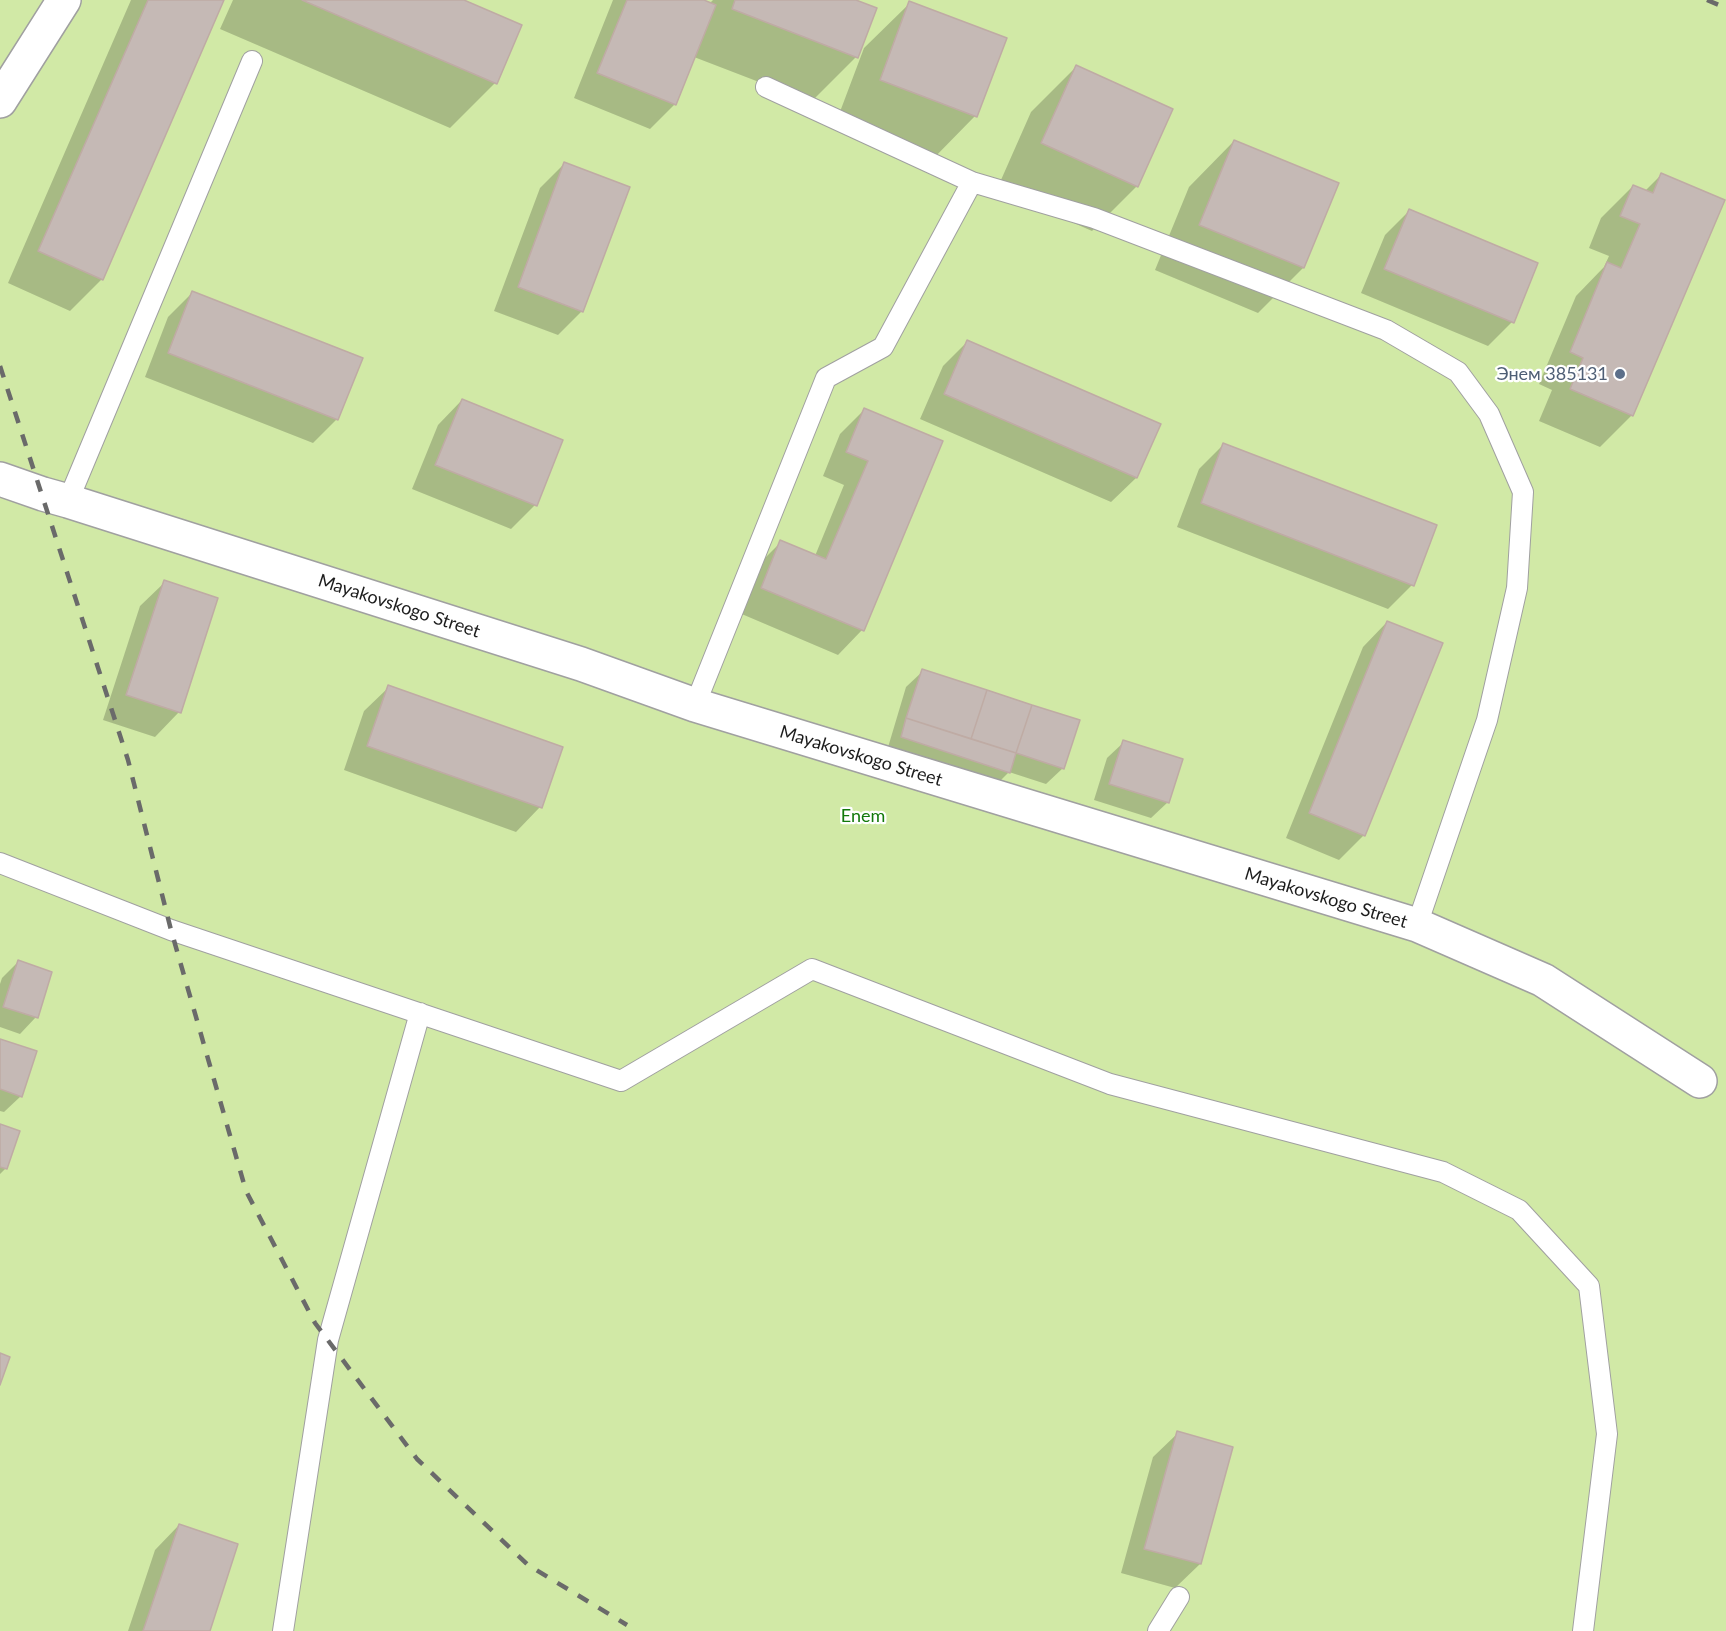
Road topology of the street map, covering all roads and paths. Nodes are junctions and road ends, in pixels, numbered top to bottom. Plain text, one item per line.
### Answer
1 (63, 0) edge
2 (252, 61) dead end
3 (766, 87) dead end
4 (0, 101) edge
5 (972, 182) junction
6 (0, 479) edge
7 (68, 501) junction
8 (695, 705) junction
9 (0, 863) edge
10 (1417, 926) junction
11 (420, 1013) junction
12 (1700, 1081) dead end
13 (1179, 1597) dead end
14 (283, 1631) edge
15 (1158, 1631) edge
16 (1583, 1631) edge

1 - 4 street
2 - 7 lane
3 - 5 lane
5 - 8 lane
5 - 10 lane
6 - 7 street, Mayakovskogo Street
7 - 8 street, Mayakovskogo Street
8 - 10 street, Mayakovskogo Street
9 - 11 lane
10 - 12 street, Mayakovskogo Street
11 - 14 lane
11 - 16 lane
13 - 15 lane

